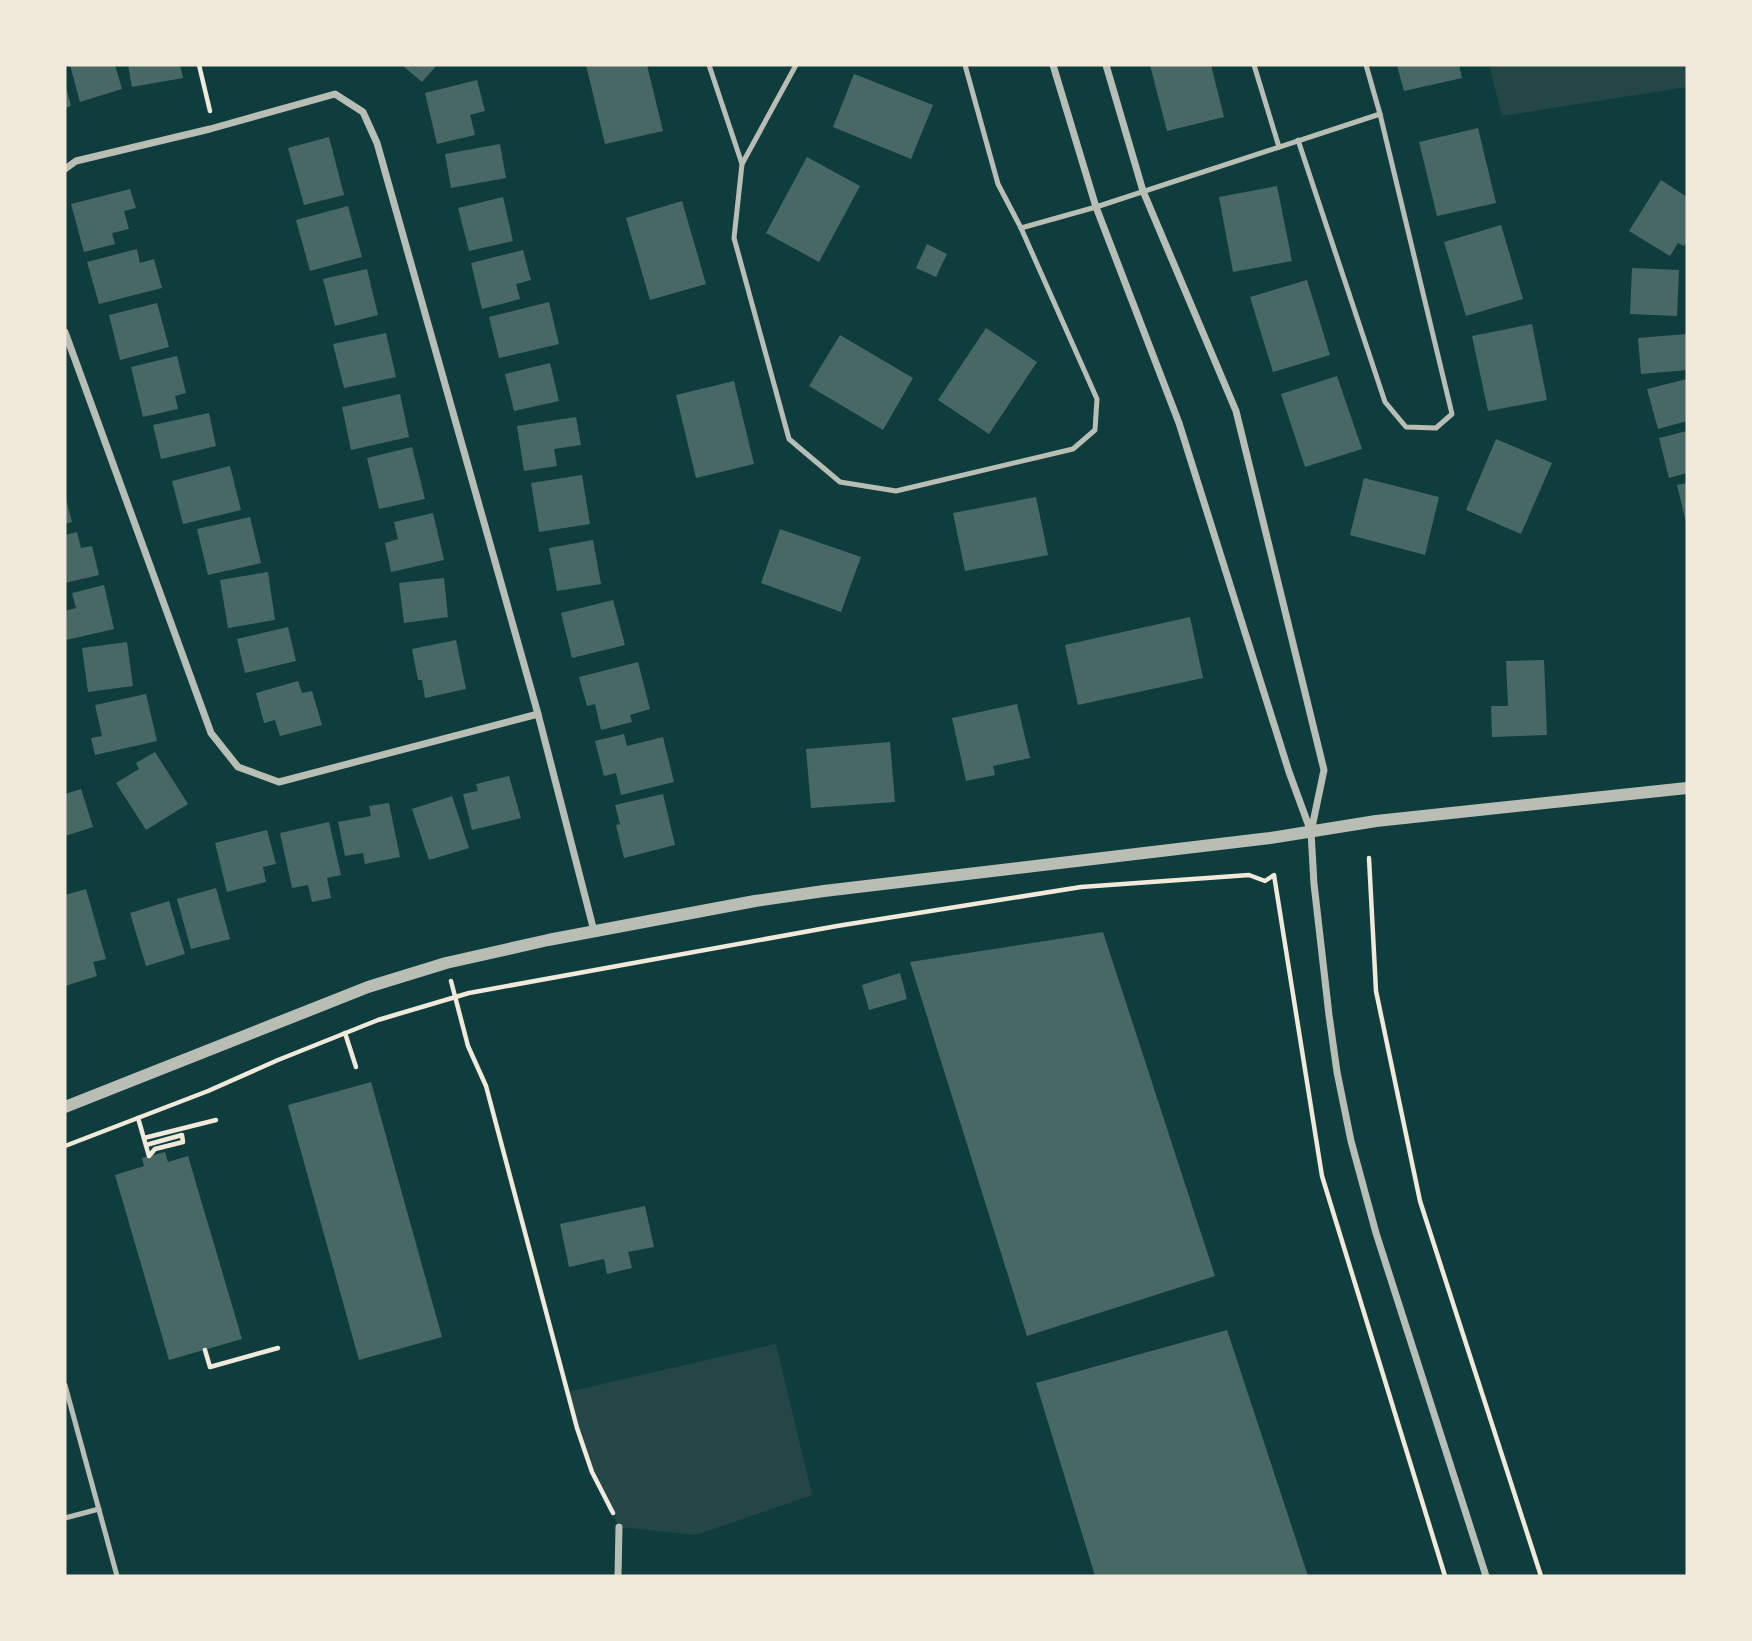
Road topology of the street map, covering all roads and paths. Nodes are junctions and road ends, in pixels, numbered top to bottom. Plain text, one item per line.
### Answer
1 (199, 65) edge
2 (709, 65) edge
3 (796, 65) edge
4 (965, 65) edge
5 (1053, 65) edge
6 (1106, 65) edge
7 (1254, 65) edge
8 (1366, 65) edge
9 (1380, 114) junction
10 (214, 127) junction
11 (1298, 140) junction
12 (1279, 147) junction
13 (741, 164) junction
14 (65, 169) edge
15 (1143, 191) junction
16 (1096, 207) junction
17 (1021, 228) junction
18 (65, 332) edge
19 (538, 714) junction
20 (1687, 789) edge
21 (1311, 832) junction
22 (1369, 858) dead end
23 (594, 931) junction
24 (455, 997) junction
25 (345, 1033) junction
26 (356, 1067) dead end
27 (65, 1107) edge
28 (138, 1118) junction
29 (216, 1120) dead end
30 (145, 1141) junction
31 (65, 1146) edge
32 (278, 1348) dead end
33 (205, 1350) dead end
34 (65, 1385) edge
35 (99, 1509) junction
36 (65, 1518) edge
37 (619, 1527) joint
38 (117, 1576) edge
39 (618, 1576) edge
40 (1445, 1576) edge
41 (1486, 1576) edge
42 (1541, 1576) edge

1 - 10 path
2 - 13 lane
3 - 13 lane
4 - 17 lane
5 - 16 street
6 - 15 street
7 - 12 lane
8 - 9 lane
9 - 11 lane
9 - 11 lane
10 - 14 street
10 - 19 street
11 - 12 lane
12 - 15 lane
13 - 17 lane
15 - 16 lane
15 - 21 street
16 - 17 lane
16 - 21 street
18 - 19 street
19 - 23 street
20 - 21 street
21 - 23 street
21 - 41 street
22 - 42 path
23 - 27 street
24 - 25 path
24 - 37 path
24 - 40 path
25 - 26 path
25 - 28 path
28 - 30 path
28 - 31 path
29 - 30 path
30 - 30 path
32 - 33 path
34 - 35 lane
35 - 36 lane
35 - 38 lane
37 - 39 street

